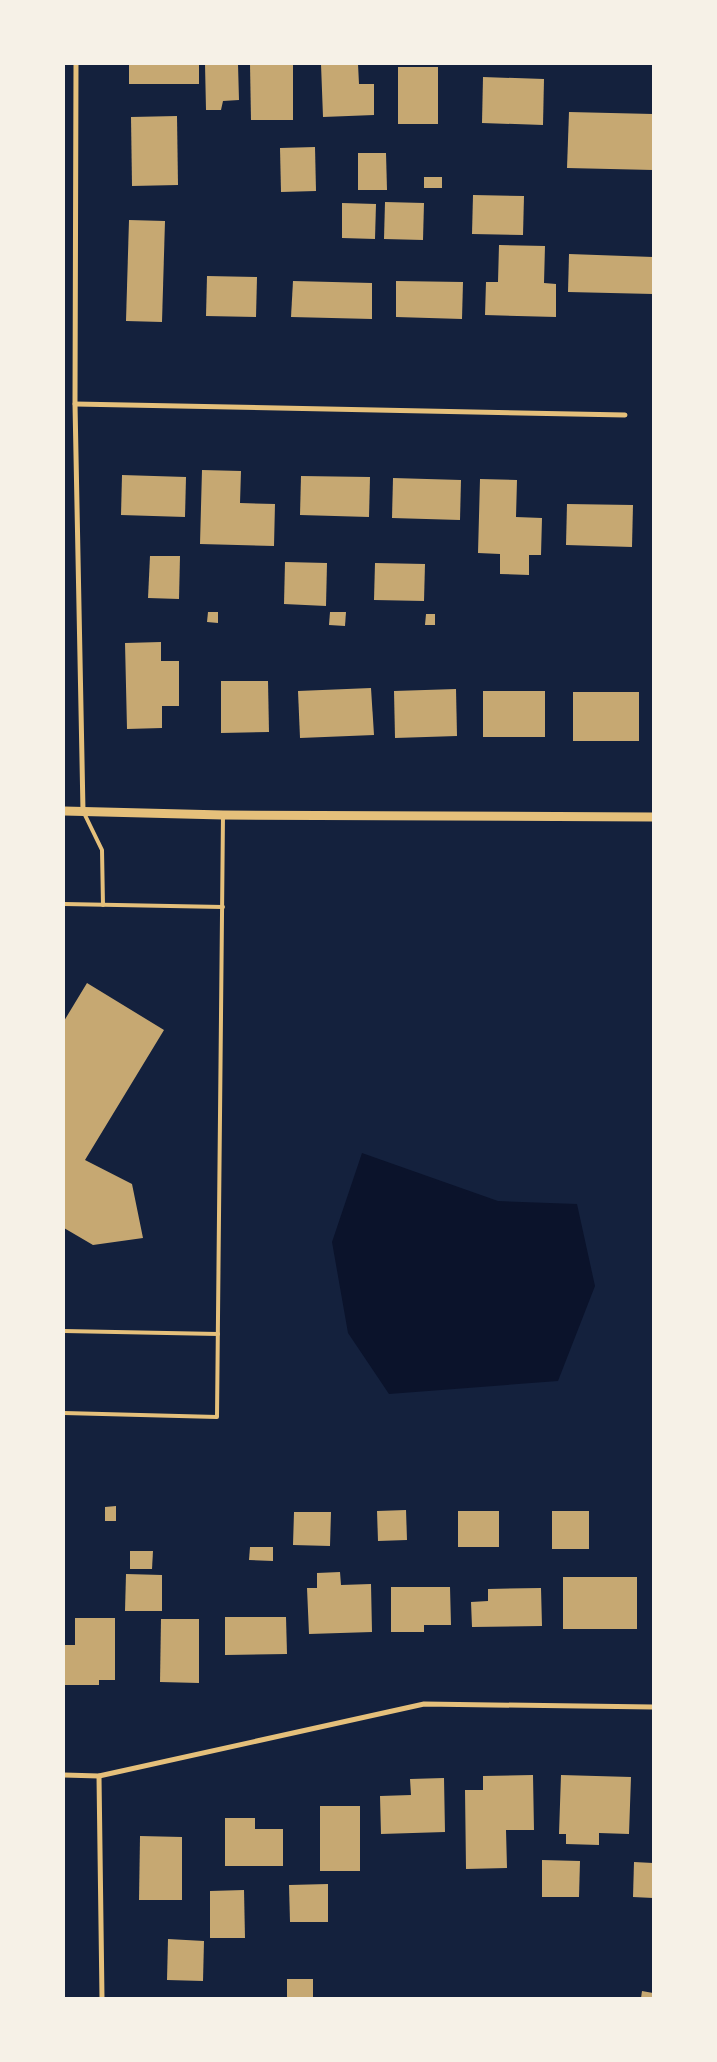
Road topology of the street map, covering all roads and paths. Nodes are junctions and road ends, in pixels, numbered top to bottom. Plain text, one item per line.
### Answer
1 (76, 64) edge
2 (75, 404) junction
3 (625, 416) dead end
4 (64, 811) edge
5 (83, 811) junction
6 (223, 815) junction
7 (653, 817) edge
8 (64, 904) edge
9 (104, 904) junction
10 (223, 906) junction
11 (64, 1330) edge
12 (218, 1334) junction
13 (64, 1413) edge
14 (653, 1707) edge
15 (64, 1775) edge
16 (99, 1776) junction
17 (102, 1998) edge

1 - 2 street
2 - 3 street
2 - 5 street
4 - 5 street
5 - 6 street
5 - 9 lane
6 - 7 street
6 - 10 lane
8 - 9 lane
9 - 10 lane
10 - 12 lane
11 - 12 lane
12 - 13 lane
14 - 16 street
15 - 16 street
16 - 17 street

